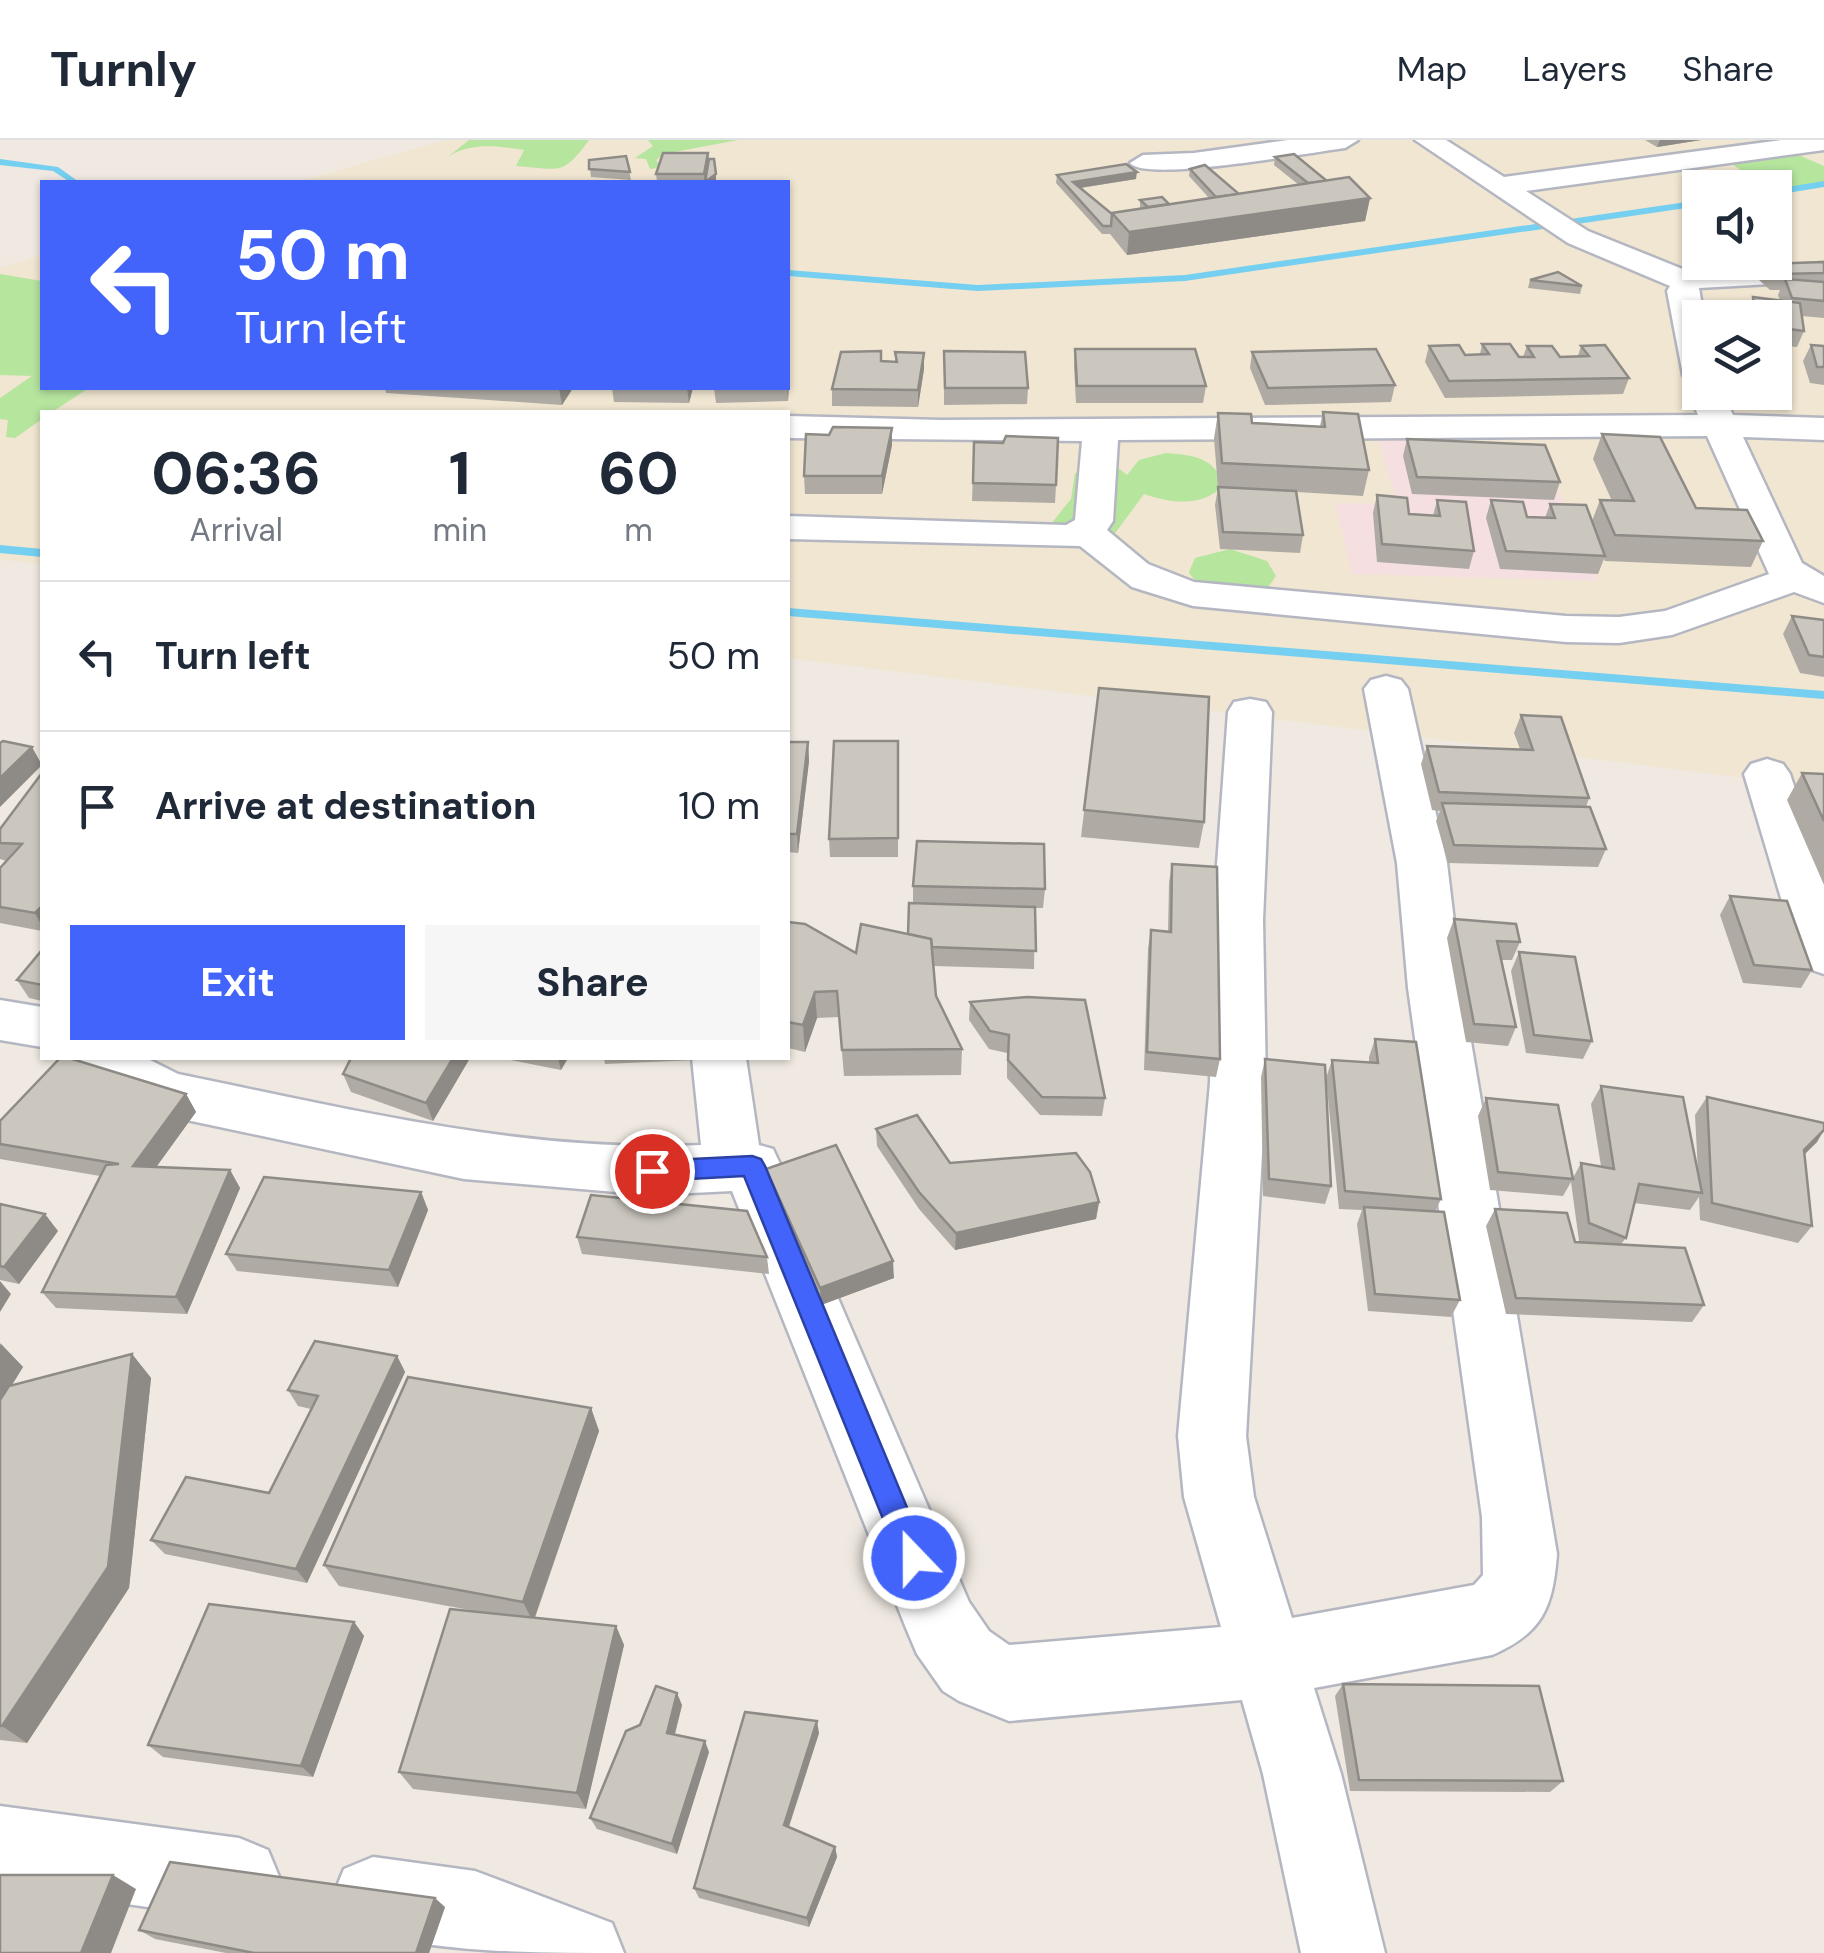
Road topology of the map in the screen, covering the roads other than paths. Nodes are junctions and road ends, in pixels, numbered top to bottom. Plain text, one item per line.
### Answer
1 (1344, 140) edge
2 (1428, 140) edge
3 (1824, 142) edge
4 (1615, 149) dead end
5 (1143, 163) dead end
6 (1645, 166) junction
7 (1500, 186) junction
8 (1824, 272) edge
9 (1688, 282) junction
10 (1684, 300) edge
11 (1682, 410) edge
12 (1712, 410) edge
13 (1717, 410) edge
14 (790, 427) edge
15 (1101, 428) junction
16 (1824, 430) edge
17 (790, 528) edge
18 (1086, 532) junction
19 (1809, 584) edge
20 (1386, 689) dead end
21 (1250, 712) dead end
22 (1767, 774) dead end
23 (1824, 955) edge
24 (0, 1020) edge
25 (40, 1027) edge
26 (110, 1060) edge
27 (719, 1060) edge
28 (178, 1076) edge
29 (752, 1166) junction
30 (1267, 1660) junction
31 (0, 1846) edge
32 (582, 1953) edge
33 (1344, 1953) edge

1 - 5 street
2 - 7 street
3 - 6 street
4 - 6 street
6 - 7 street
7 - 9 street
8 - 9 street
9 - 10 street
11 - 15 street
12 - 19 street
13 - 16 street
14 - 15 street
15 - 18 street
17 - 18 street
18 - 19 street
20 - 30 street
21 - 30 street
22 - 23 street
24 - 25 street
26 - 28 street
27 - 29 street
28 - 29 street
29 - 30 street
30 - 33 street
31 - 32 street

